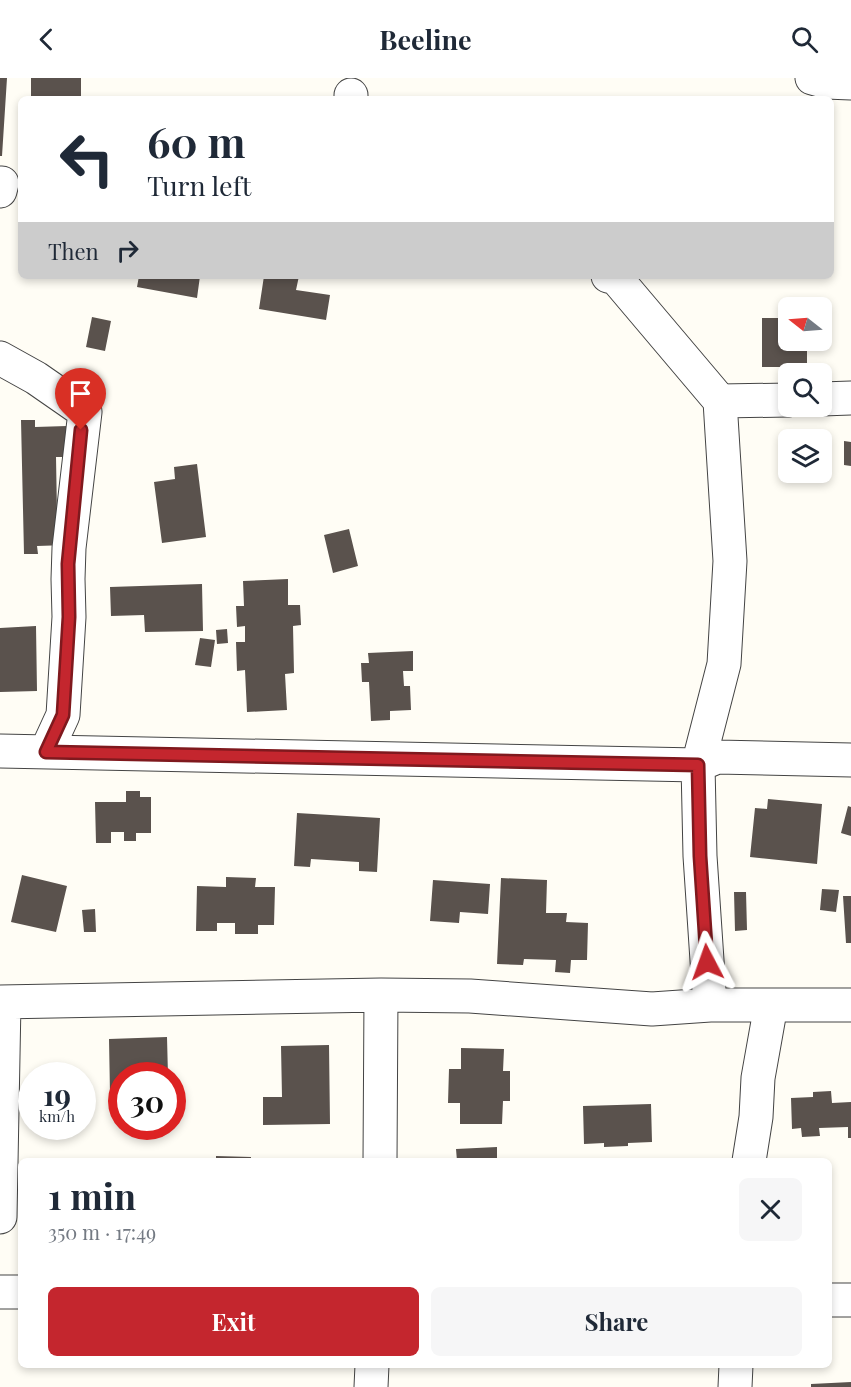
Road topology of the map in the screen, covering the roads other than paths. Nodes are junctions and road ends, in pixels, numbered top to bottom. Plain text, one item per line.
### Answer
1 (812, 78) edge
2 (851, 83) edge
3 (617, 279) edge
4 (0, 358) edge
5 (851, 398) edge
6 (832, 399) edge
7 (778, 400) edge
8 (720, 401) junction
9 (0, 751) edge
10 (46, 752) junction
11 (851, 760) edge
12 (698, 765) junction
13 (381, 995) junction
14 (2, 1002) edge
15 (710, 1005) junction
16 (771, 1005) junction
17 (851, 1005) edge
18 (380, 1158) edge
19 (749, 1158) edge
20 (0, 1217) edge
21 (0, 1292) edge
22 (18, 1292) edge
23 (832, 1300) edge
24 (851, 1300) edge
25 (372, 1368) edge
26 (736, 1368) edge
27 (371, 1387) edge
28 (735, 1387) edge

1 - 2 street
3 - 8 street
4 - 10 street
5 - 6 street
7 - 8 street
8 - 12 street
9 - 10 street
10 - 12 street
11 - 12 street
12 - 15 street
13 - 14 street
13 - 15 street
13 - 18 street
14 - 20 street
15 - 16 street
16 - 17 street
16 - 19 street
21 - 22 street
23 - 24 street
25 - 27 street
26 - 28 street

